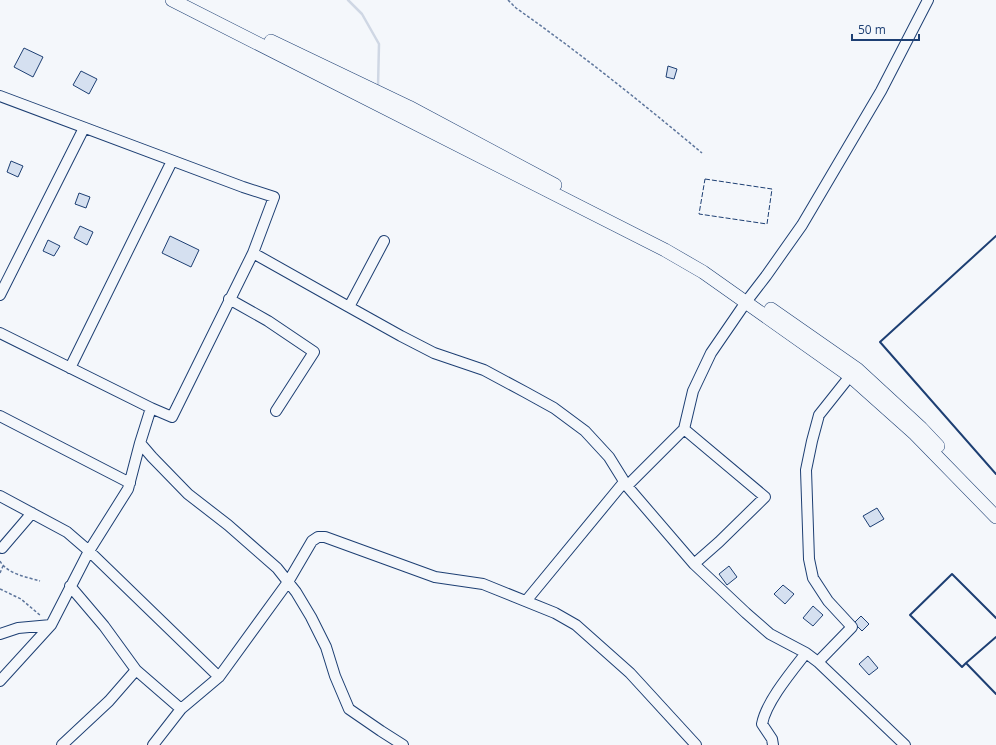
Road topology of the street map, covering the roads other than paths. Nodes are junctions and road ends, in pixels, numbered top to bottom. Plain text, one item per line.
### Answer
1 (172, 0) edge
2 (188, 0) edge
3 (928, 0) edge
4 (294, 57) junction
5 (0, 96) edge
6 (84, 128) junction
7 (172, 160) junction
8 (384, 241) dead end
9 (253, 252) junction
10 (0, 294) edge
11 (230, 299) junction
12 (749, 299) junction
13 (349, 307) junction
14 (0, 333) edge
15 (70, 368) junction
16 (850, 376) junction
17 (151, 408) junction
18 (276, 411) dead end
19 (0, 416) edge
20 (684, 429) junction
21 (140, 443) junction
22 (130, 483) junction
23 (626, 484) junction
24 (0, 496) edge
25 (996, 506) edge
26 (32, 513) junction
27 (996, 517) edge
28 (2, 548) dead end
29 (88, 551) junction
30 (694, 564) junction
31 (288, 582) junction
32 (70, 586) junction
33 (526, 601) junction
34 (51, 625) junction
35 (0, 634) edge
36 (806, 653) junction
37 (818, 662) junction
38 (136, 670) junction
39 (219, 677) junction
40 (0, 681) edge
41 (181, 708) junction
42 (156, 741) edge
43 (62, 745) edge
44 (403, 745) edge
45 (696, 745) edge
46 (772, 745) edge
47 (905, 745) edge

1 - 4 main road
2 - 4 main road
3 - 12 street
4 - 12 main road
5 - 6 street
6 - 7 street
6 - 10 street
7 - 9 street
7 - 15 street
8 - 13 street
9 - 11 street
9 - 13 street
11 - 17 street
11 - 18 street
12 - 16 main road
12 - 20 street
12 - 25 main road
13 - 23 street
14 - 15 street
15 - 17 street
16 - 27 main road
16 - 37 street
17 - 21 street
19 - 22 street
20 - 23 street
20 - 30 street
21 - 22 street
21 - 31 street
22 - 29 street
23 - 30 street
23 - 33 street
24 - 26 street
26 - 28 street
26 - 29 street
29 - 32 street
29 - 39 street
30 - 36 street
31 - 33 street
31 - 39 street
31 - 44 street
32 - 34 street
32 - 38 street
33 - 45 street
34 - 35 street
34 - 40 street
36 - 37 street
36 - 46 street
37 - 47 street
38 - 41 street
38 - 43 street
39 - 41 street
41 - 42 street

